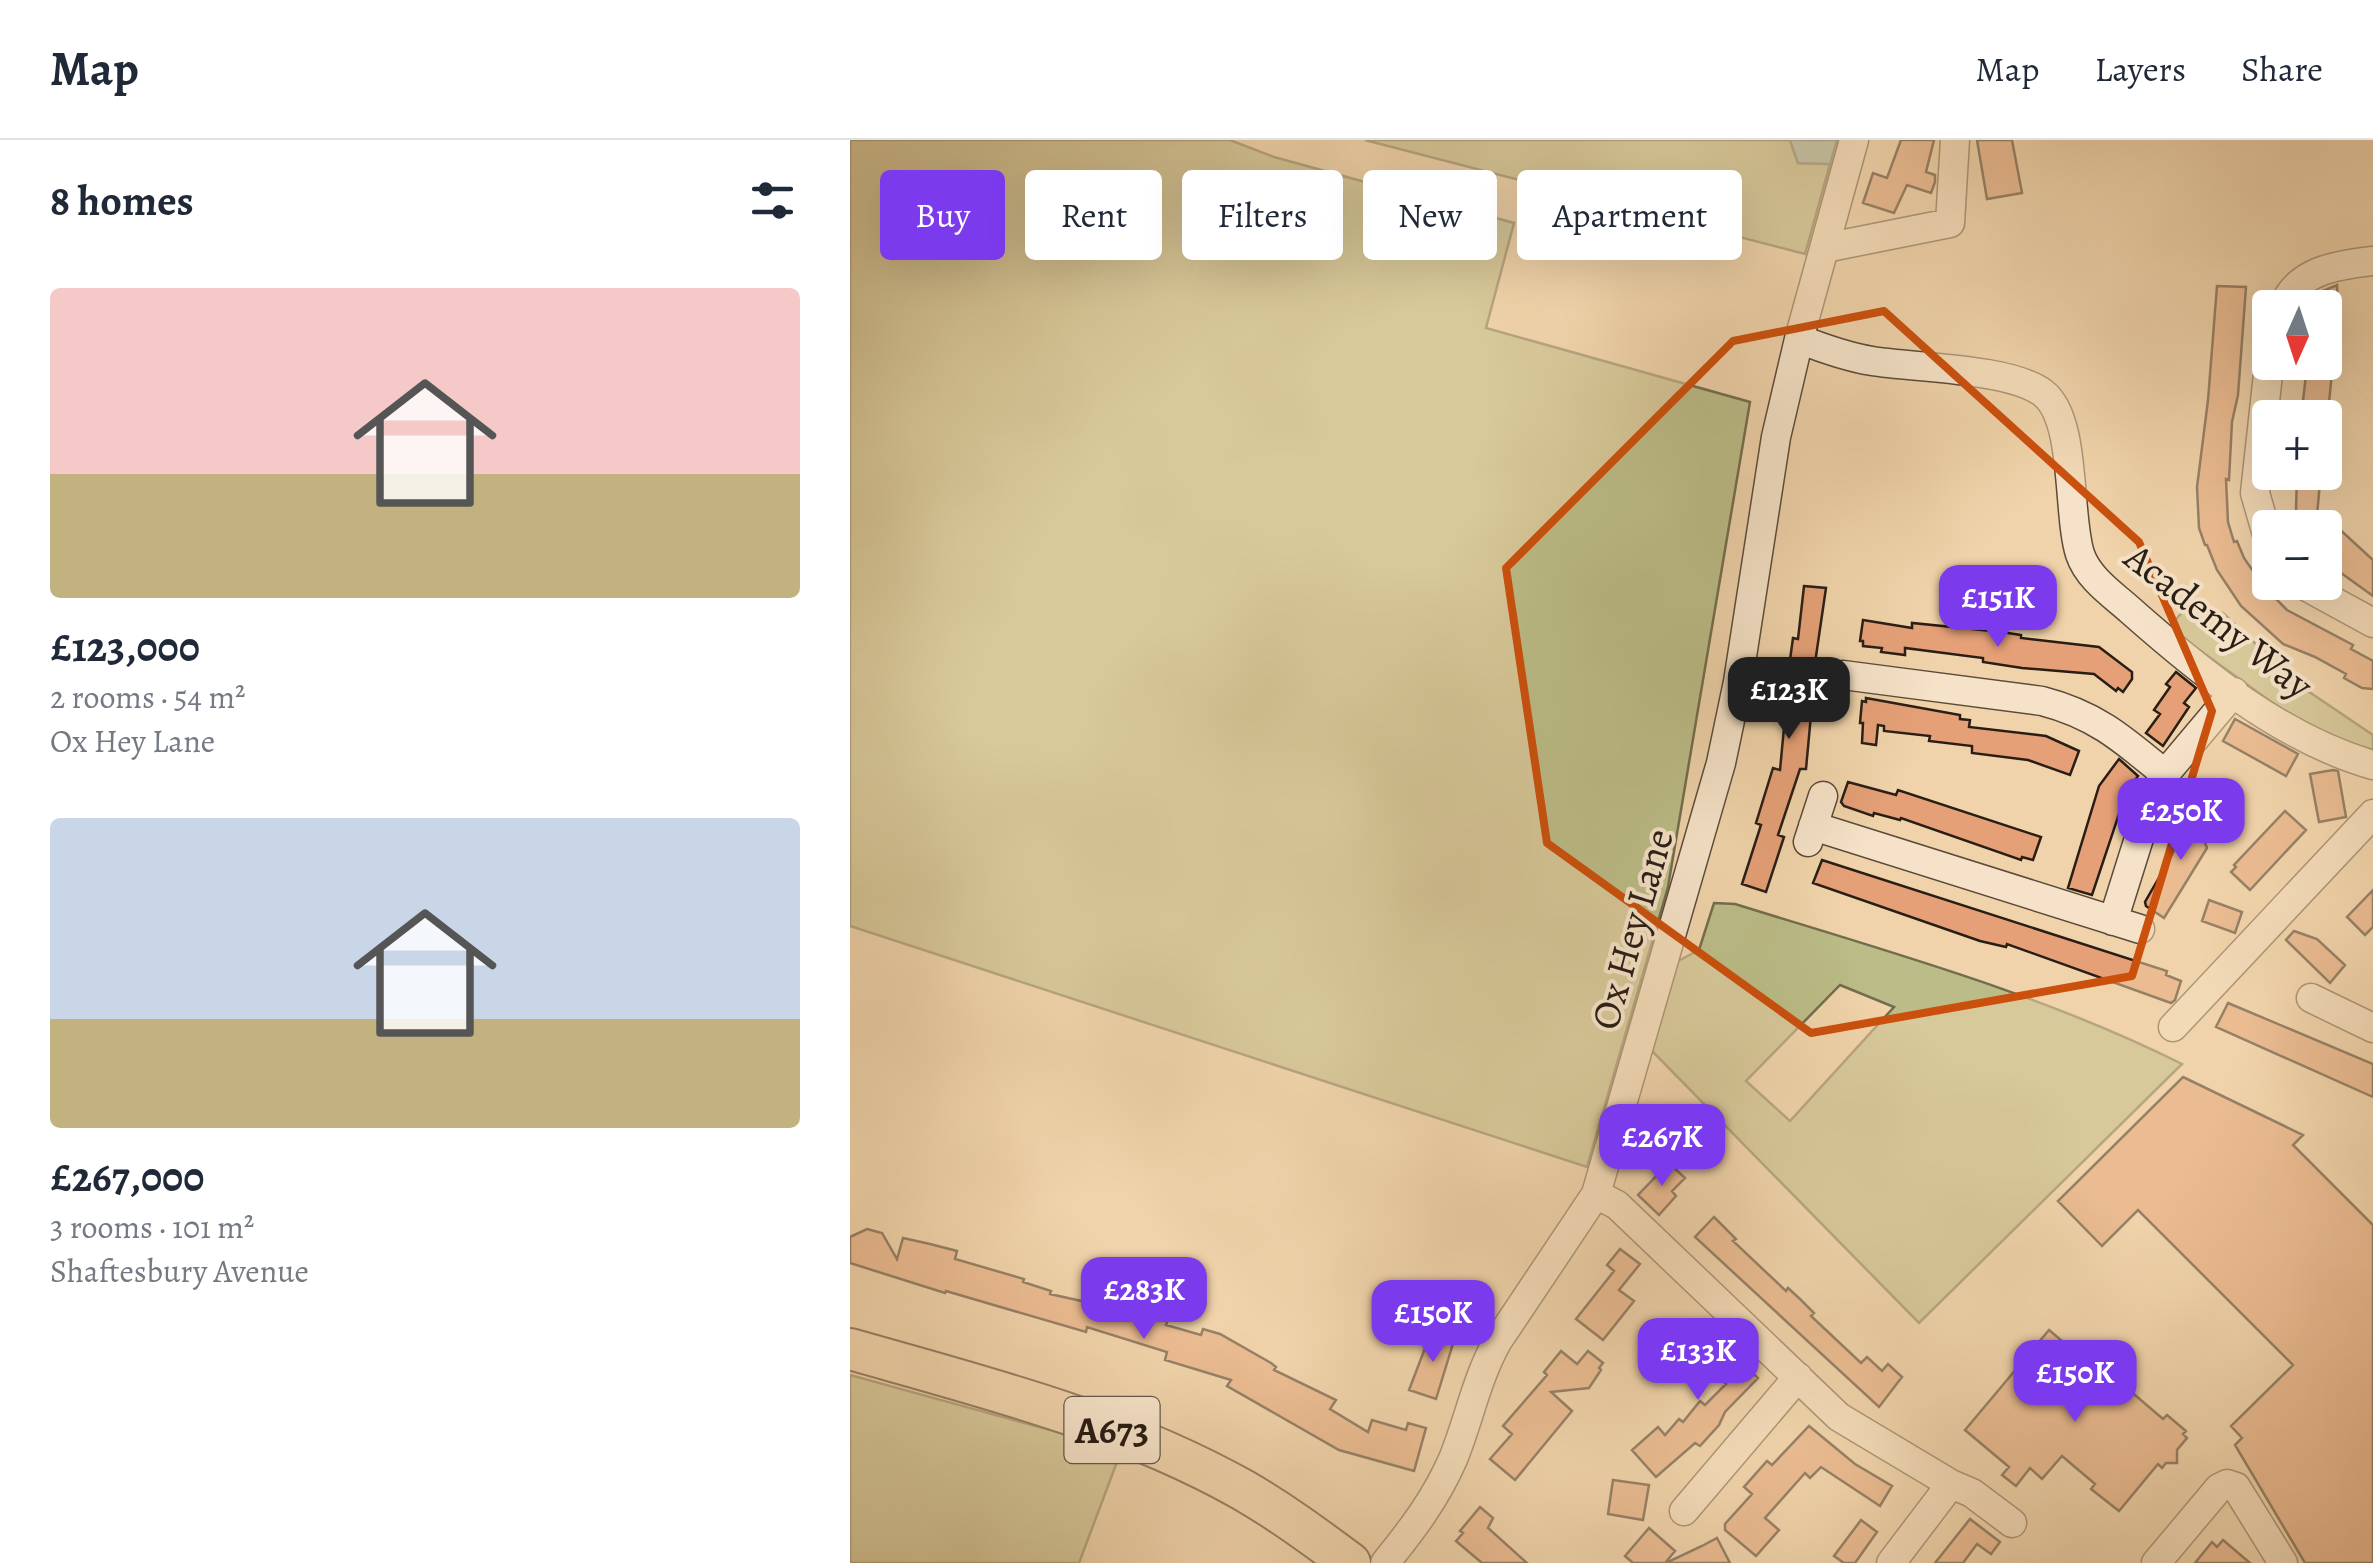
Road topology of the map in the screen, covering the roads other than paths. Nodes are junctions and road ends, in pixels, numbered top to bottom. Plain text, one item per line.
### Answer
1 (1854, 140) edge
2 (1955, 140) edge
3 (1822, 257) junction
4 (2373, 261) edge
5 (2292, 290) edge
6 (1799, 339) junction
7 (2267, 380) edge
8 (2260, 510) edge
9 (2331, 600) edge
10 (2373, 623) edge
11 (1843, 674) dead end
12 (2234, 692) junction
13 (2373, 765) edge
14 (2164, 774) junction
15 (1823, 796) dead end
16 (2373, 814) edge
17 (2113, 920) junction
18 (2140, 929) dead end
19 (2311, 998) dead end
20 (2172, 1027) dead end
21 (2373, 1028) edge
22 (1596, 1194) junction
23 (850, 1350) edge
24 (1798, 1377) junction
25 (1951, 1484) junction
26 (1684, 1510) dead end
27 (2012, 1524) dead end
28 (1350, 1563) edge
29 (1385, 1563) edge
30 (1891, 1563) edge
31 (2156, 1563) edge
32 (2284, 1563) edge

1 - 3 street, Ox Hey Lane
2 - 3 street
3 - 6 street, Ox Hey Lane
4 - 5 street
6 - 12 street, Academy Way
6 - 22 street, Ox Hey Lane
7 - 8 street
9 - 10 street
11 - 14 street
12 - 13 street, Academy Way
12 - 14 street
14 - 17 street
15 - 17 street
16 - 20 street
17 - 18 street
19 - 21 street
22 - 24 street
22 - 29 street, Ox Hey Lane
23 - 28 highway, A673
24 - 25 street
24 - 26 street
25 - 27 street
25 - 30 street
31 - 32 street

